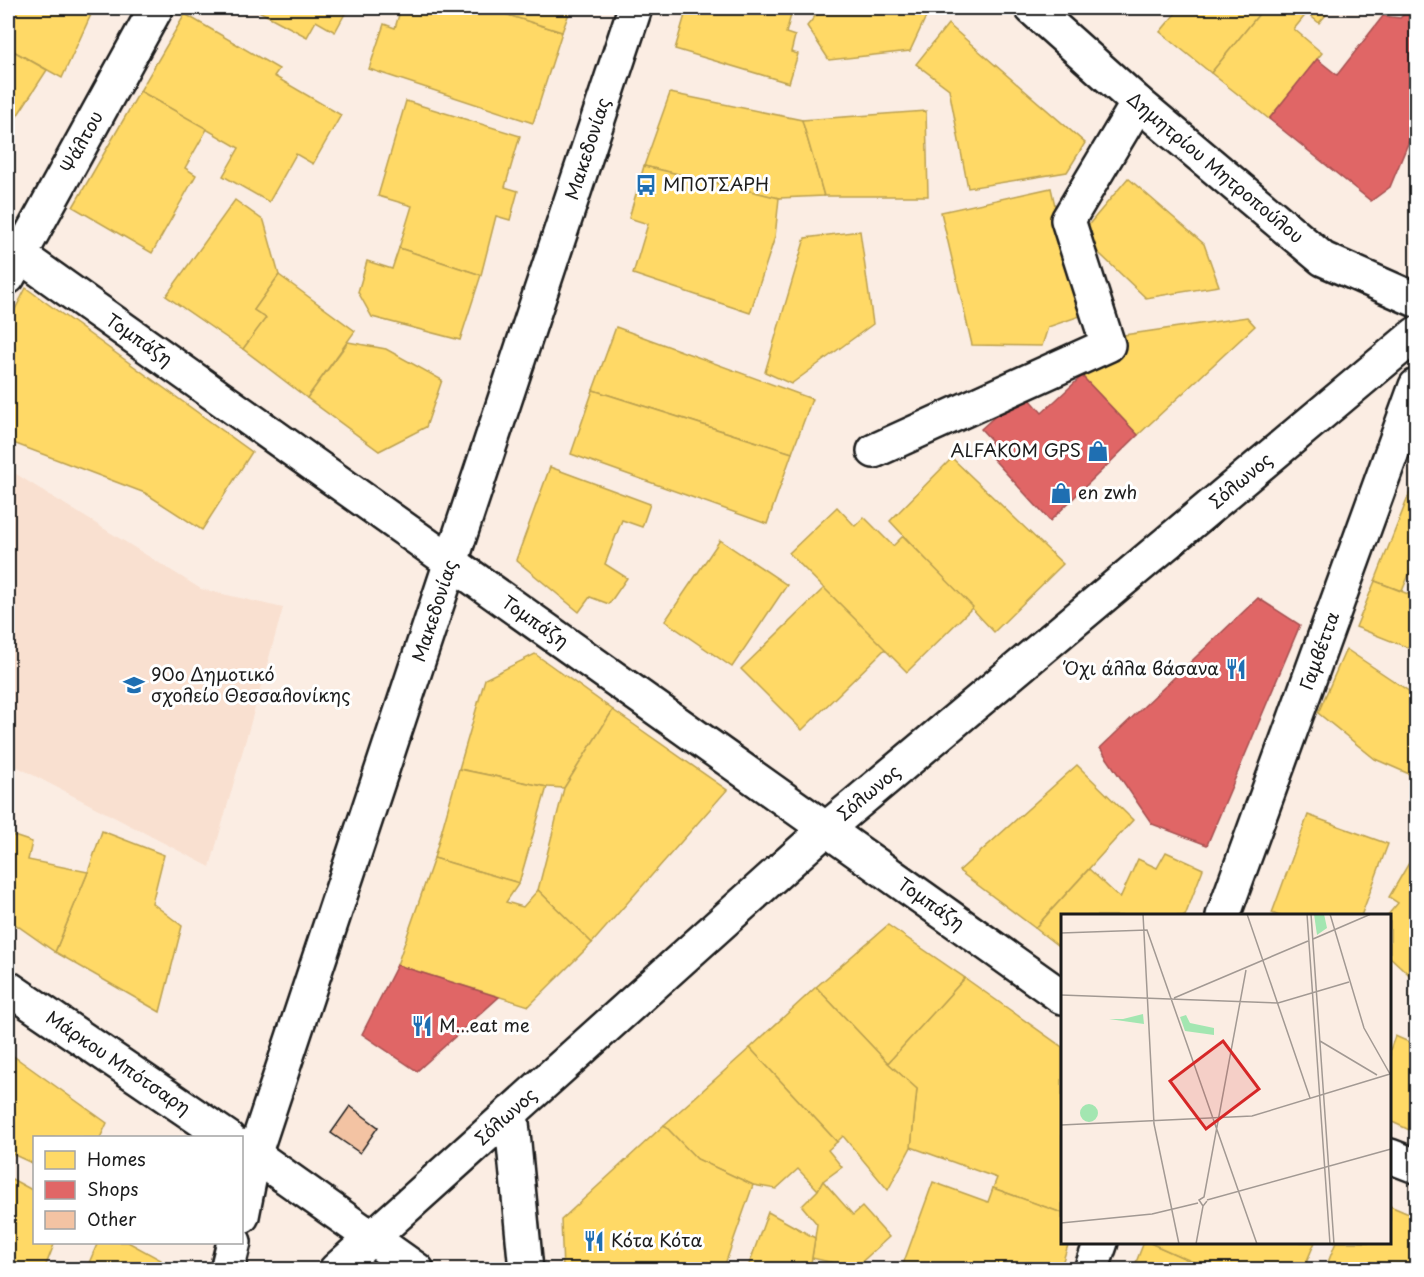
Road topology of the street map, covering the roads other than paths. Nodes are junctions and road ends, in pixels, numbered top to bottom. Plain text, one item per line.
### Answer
1 (156, 8) edge
2 (635, 8) edge
3 (1032, 8) edge
4 (1138, 103) junction
5 (11, 260) edge
6 (1416, 300) edge
7 (1416, 334) edge
8 (1416, 386) edge
9 (874, 452) dead end
10 (451, 562) junction
11 (826, 829) junction
12 (1223, 914) edge
13 (9, 995) edge
14 (1061, 996) edge
15 (511, 1112) junction
16 (226, 1136) edge
17 (243, 1140) edge
18 (243, 1147) edge
19 (1391, 1157) edge
20 (1416, 1166) edge
21 (373, 1238) junction
22 (233, 1244) edge
23 (1100, 1244) edge
24 (227, 1269) edge
25 (336, 1269) edge
26 (417, 1269) edge
27 (526, 1269) edge
28 (1091, 1269) edge

1 - 5 street, Ψάλτου
2 - 10 street, Μακεδονίας
3 - 4 street, Δημητρίου Μητροπούλου
4 - 6 street, Δημητρίου Μητροπούλου
4 - 9 street
5 - 10 street, Τομπάζη
7 - 11 street, Σόλωνος
8 - 12 street, Γαμβέττα
10 - 11 street, Τομπάζη
10 - 17 street, Μακεδονίας
11 - 14 street, Τομπάζη
11 - 15 street, Σόλωνος
13 - 16 street, Μάρκου Μπότσαρη
15 - 21 street, Σόλωνος
15 - 27 street
18 - 21 street, Μάρκου Μπότσαρη
19 - 20 street
21 - 25 street, Σόλωνος
21 - 26 street, Μάρκου Μπότσαρη
22 - 24 street
23 - 28 street

